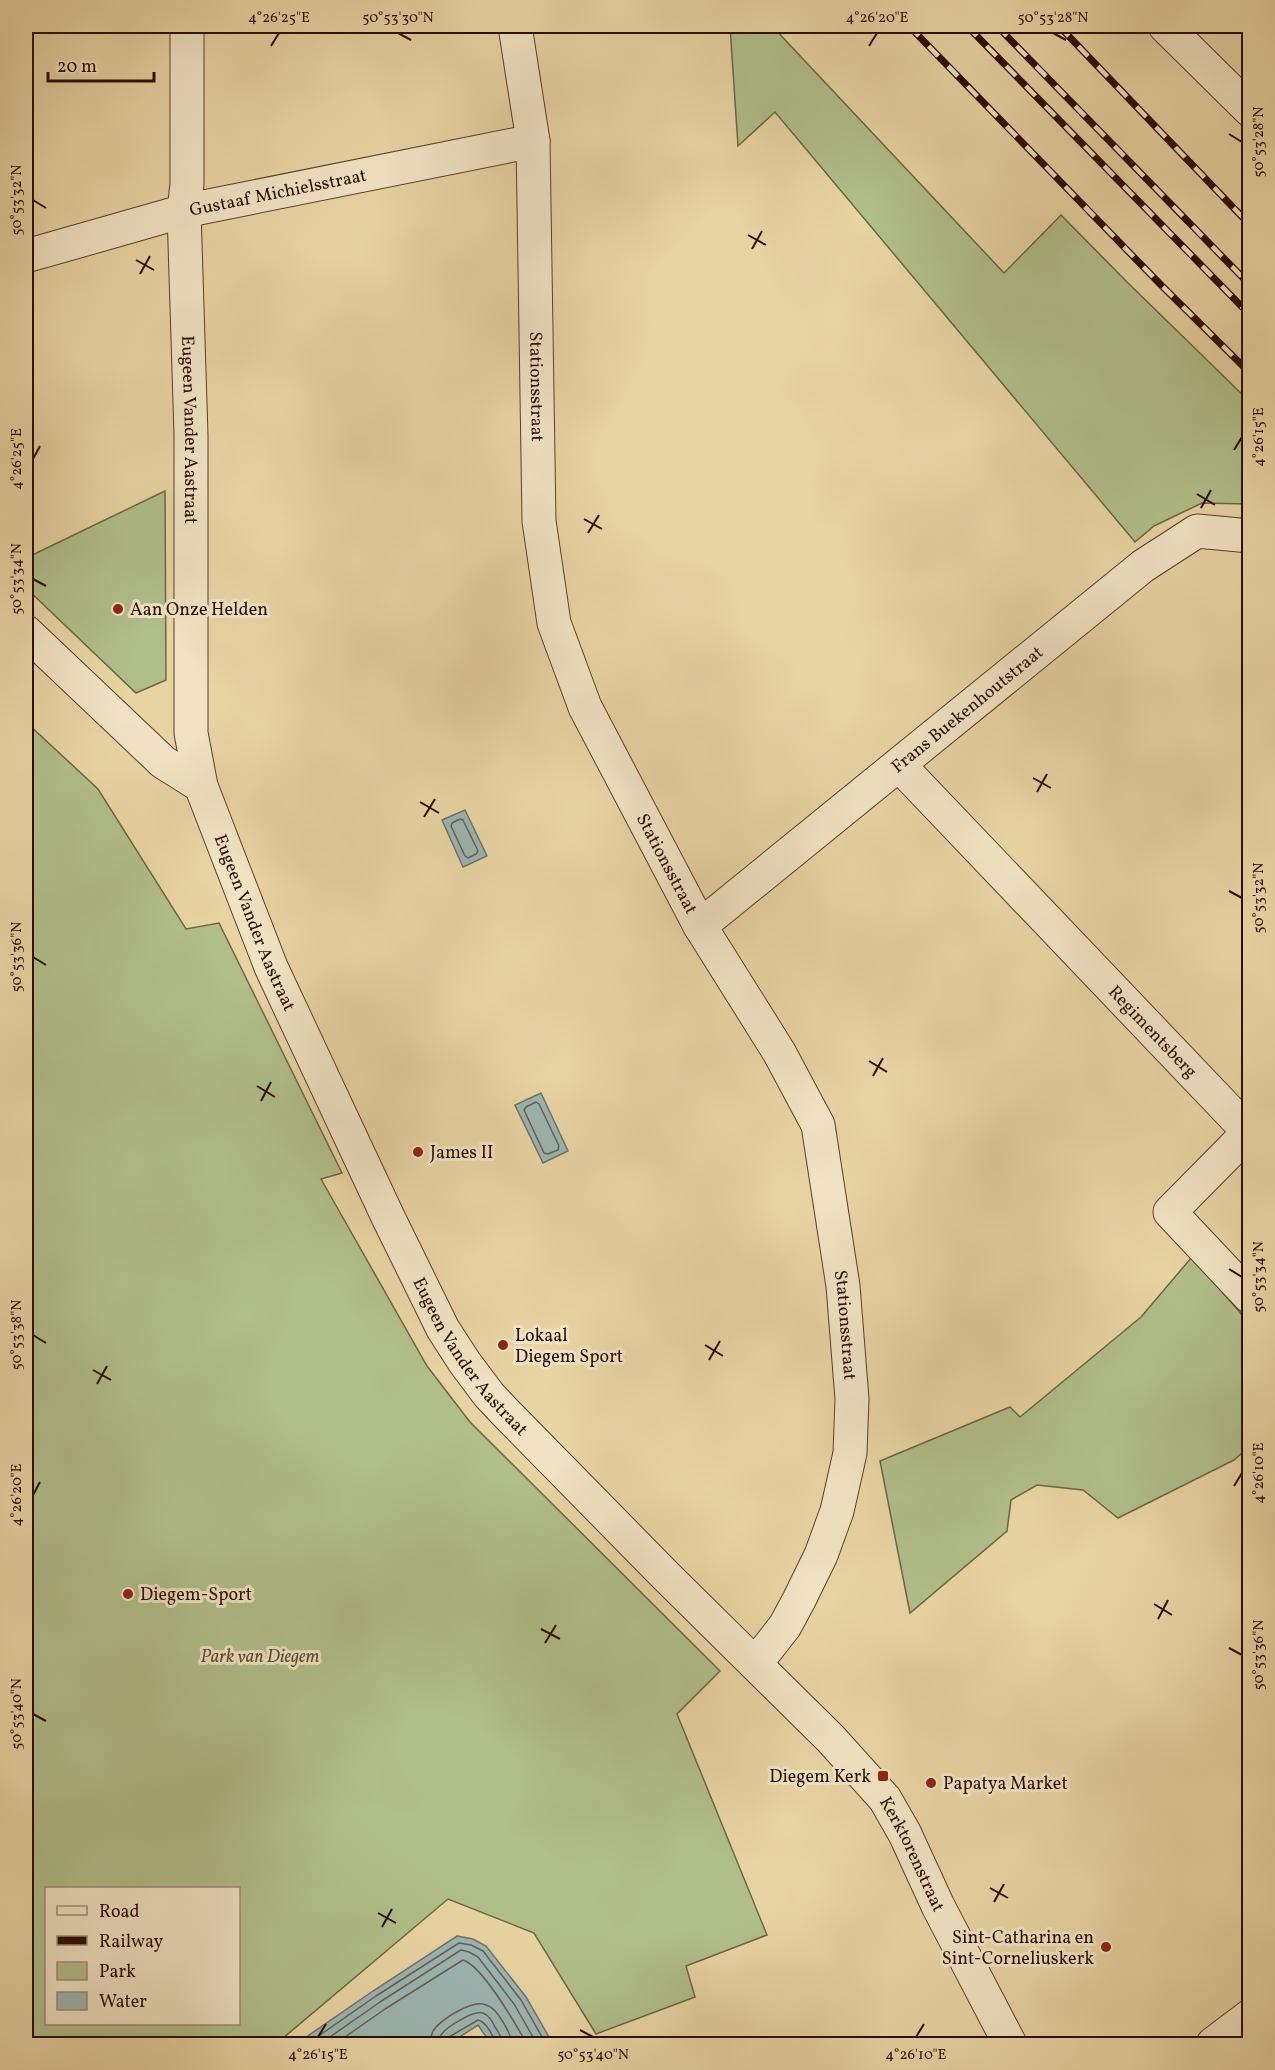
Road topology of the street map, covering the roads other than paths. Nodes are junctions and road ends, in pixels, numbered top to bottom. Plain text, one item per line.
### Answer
1 (186, 26) edge
2 (515, 26) edge
3 (1166, 26) edge
4 (1250, 110) edge
5 (533, 141) junction
6 (184, 211) junction
7 (26, 256) edge
8 (1250, 536) edge
9 (26, 632) edge
10 (899, 765) junction
11 (201, 786) junction
12 (700, 926) junction
13 (1250, 1297) edge
14 (756, 1663) junction
15 (1250, 2016) edge
16 (1010, 2044) edge
17 (1214, 2044) edge

1 - 6 street, Eugeen Vander Aastraat
2 - 5 street, Stationsstraat
3 - 4 street
5 - 6 street, Gustaaf Michielsstraat
5 - 12 street, Stationsstraat
6 - 7 street, Gustaaf Michielsstraat
6 - 11 street, Eugeen Vander Aastraat
8 - 10 street, Frans Buekenhoutstraat
9 - 11 street
10 - 12 street, Frans Buekenhoutstraat
10 - 13 street, Regimentsberg
11 - 14 street, Eugeen Vander Aastraat
12 - 14 street, Stationsstraat
14 - 16 street, Kerktorenstraat
15 - 17 street

